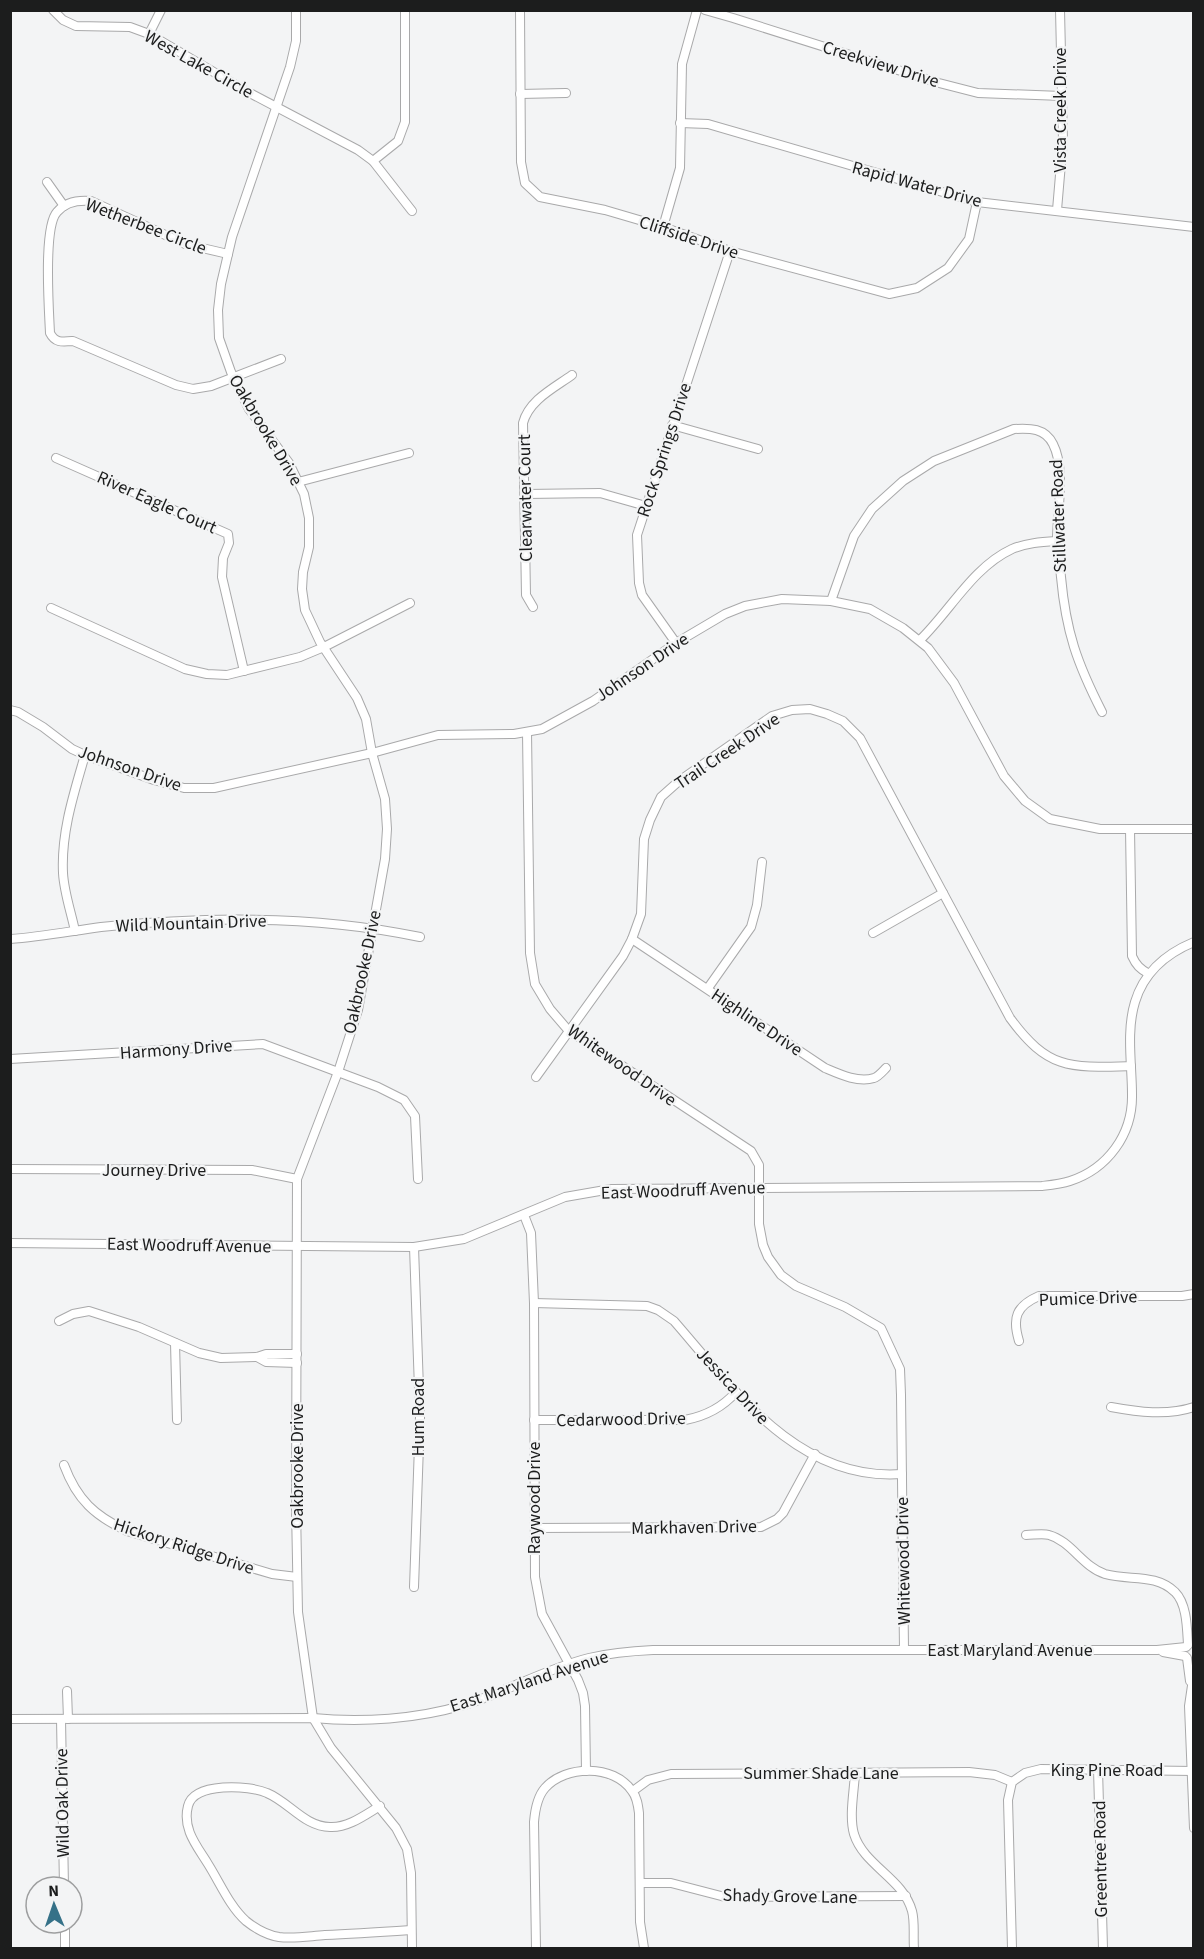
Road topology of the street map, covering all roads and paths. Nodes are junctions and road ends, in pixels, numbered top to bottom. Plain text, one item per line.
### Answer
1 (53, 10) edge
2 (160, 10) edge
3 (296, 10) edge
4 (405, 10) edge
5 (520, 10) edge
6 (697, 10) edge
7 (705, 10) edge
8 (1060, 10) edge
9 (148, 34) junction
10 (566, 93) dead end
11 (520, 94) junction
12 (1062, 96) junction
13 (276, 106) junction
14 (680, 123) junction
15 (373, 161) junction
16 (47, 182) dead end
17 (976, 202) junction
18 (64, 206) junction
19 (1057, 210) junction
20 (412, 211) dead end
21 (1194, 227) edge
22 (663, 228) junction
23 (730, 251) junction
24 (228, 254) junction
25 (281, 359) dead end
26 (572, 375) dead end
27 (234, 378) junction
28 (672, 425) junction
29 (758, 449) dead end
30 (409, 453) dead end
31 (56, 458) dead end
32 (298, 482) junction
33 (526, 494) junction
34 (645, 506) junction
35 (1057, 541) junction
36 (831, 601) junction
37 (410, 603) dead end
38 (533, 607) dead end
39 (51, 608) dead end
40 (920, 640) junction
41 (676, 643) junction
42 (324, 647) junction
43 (244, 671) junction
44 (10, 710) edge
45 (1102, 712) dead end
46 (527, 732) junction
47 (372, 753) junction
48 (85, 755) junction
49 (1130, 829) junction
50 (1194, 829) edge
51 (762, 862) dead end
52 (943, 894) junction
53 (373, 927) junction
54 (75, 932) junction
55 (873, 933) dead end
56 (420, 937) dead end
57 (10, 939) edge
58 (632, 939) junction
59 (1194, 942) edge
60 (1149, 974) junction
61 (708, 988) junction
62 (568, 1030) junction
63 (10, 1059) edge
64 (1131, 1066) junction
65 (886, 1068) dead end
66 (338, 1072) junction
67 (536, 1077) dead end
68 (10, 1169) edge
69 (297, 1179) junction
70 (418, 1179) dead end
71 (759, 1187) junction
72 (524, 1215) junction
73 (10, 1243) edge
74 (296, 1246) junction
75 (414, 1247) junction
76 (1194, 1294) edge
77 (534, 1303) junction
78 (60, 1321) dead end
79 (1019, 1341) dead end
80 (175, 1343) junction
81 (297, 1358) junction
82 (736, 1392) junction
83 (1110, 1407) dead end
84 (1194, 1407) edge
85 (177, 1420) dead end
86 (534, 1420) junction
87 (815, 1454) junction
88 (64, 1466) dead end
89 (902, 1474) junction
90 (535, 1528) junction
91 (1026, 1535) dead end
92 (297, 1577) junction
93 (414, 1587) dead end
94 (904, 1649) junction
95 (1189, 1649) edge
96 (569, 1664) junction
97 (1194, 1672) edge
98 (1191, 1684) junction
99 (68, 1691) dead end
100 (313, 1718) junction
101 (10, 1719) edge
102 (64, 1719) junction
103 (1098, 1769) junction
104 (586, 1771) junction
105 (1193, 1771) edge
106 (855, 1773) junction
107 (1012, 1782) junction
108 (633, 1791) junction
109 (380, 1806) junction
110 (1194, 1828) edge
111 (64, 1875) edge
112 (640, 1883) junction
113 (906, 1896) junction
114 (411, 1930) junction
115 (412, 1948) edge
116 (536, 1948) edge
117 (644, 1948) edge
118 (914, 1948) edge
119 (1012, 1948) edge
120 (1102, 1948) edge

1 - 9 street, West Lake Circle
2 - 9 street
3 - 13 street, Oakbrooke Drive
4 - 15 street
5 - 11 street, Cliffside Drive
6 - 14 street
7 - 12 street, Creekview Drive
8 - 12 street, Vista Creek Drive
9 - 13 street, West Lake Circle
10 - 11 street
11 - 22 street, Cliffside Drive
12 - 19 street, Vista Creek Drive
13 - 15 street, West Lake Circle
13 - 24 street, Oakbrooke Drive
14 - 17 street, Rapid Water Drive
14 - 22 street
15 - 20 street, West Lake Circle
16 - 18 street, Wetherbee Circle
17 - 19 street, Rapid Water Drive
17 - 23 street, Cliffside Drive
18 - 24 street, Wetherbee Circle
18 - 27 street, Wetherbee Circle
19 - 21 street, Rapid Water Drive
22 - 23 street, Cliffside Drive
23 - 28 street, Rock Springs Drive
24 - 27 street, Oakbrooke Drive
25 - 27 street
26 - 33 street, Clearwater Court
27 - 32 street, Oakbrooke Drive
28 - 29 street
28 - 34 street, Rock Springs Drive
30 - 32 street
31 - 43 street, River Eagle Court
32 - 42 street, Oakbrooke Drive
33 - 34 street
33 - 38 street, Clearwater Court
34 - 41 street, Rock Springs Drive
35 - 36 street, Stillwater Road
35 - 40 street
35 - 45 street, Stillwater Road
36 - 40 street, Johnson Drive
36 - 41 street, Johnson Drive
37 - 42 street
39 - 43 street
40 - 49 street, Johnson Drive
41 - 46 street, Johnson Drive
42 - 43 street
42 - 47 street, Oakbrooke Drive
44 - 48 street, Johnson Drive
46 - 47 street, Johnson Drive
46 - 62 street, Whitewood Drive
47 - 48 street, Johnson Drive
47 - 53 street, Oakbrooke Drive
48 - 54 street
49 - 50 street, Johnson Drive
49 - 60 street
51 - 61 street
52 - 55 street
52 - 58 street, Trail Creek Drive
52 - 64 street, Trail Creek Drive
53 - 54 street, Wild Mountain Drive
53 - 56 street, Wild Mountain Drive
53 - 66 street, Oakbrooke Drive
54 - 57 street, Wild Mountain Drive
58 - 61 street, Highline Drive
58 - 62 street, Trail Creek Drive
59 - 60 street, East Woodruff Avenue
60 - 64 street, East Woodruff Avenue
61 - 65 street, Highline Drive
62 - 67 street, Trail Creek Drive
62 - 71 street, Whitewood Drive
63 - 66 street, Harmony Drive
64 - 71 street, East Woodruff Avenue
66 - 69 street, Oakbrooke Drive
66 - 70 street, Harmony Drive
68 - 69 street, Journey Drive
69 - 74 street, Oakbrooke Drive
71 - 72 street, East Woodruff Avenue
71 - 89 street
72 - 75 street, East Woodruff Avenue
72 - 77 street, Raywood Drive
73 - 74 street, East Woodruff Avenue
74 - 75 street, East Woodruff Avenue
74 - 81 street, Oakbrooke Drive
75 - 93 street, Hum Road
76 - 79 street, Pumice Drive
77 - 82 street, Jessica Drive
77 - 86 street, Raywood Drive
78 - 80 street
80 - 81 street
80 - 85 street
81 - 92 street, Oakbrooke Drive
82 - 86 street, Cedarwood Drive
82 - 87 street, Jessica Drive
83 - 84 street
86 - 90 street, Raywood Drive
87 - 89 street, Jessica Drive
87 - 90 street, Markhaven Drive
88 - 92 street, Hickory Ridge Drive
89 - 94 street, Whitewood Drive
90 - 96 street, Raywood Drive
91 - 95 street
92 - 100 street, Oakbrooke Drive
94 - 95 street, East Maryland Avenue
94 - 96 street, East Maryland Avenue
95 - 98 street
96 - 100 street, East Maryland Avenue
96 - 104 street, Raywood Drive
97 - 98 street
98 - 105 street
99 - 102 street, Wild Oak Drive
100 - 102 street, East Maryland Avenue
100 - 109 street, Oakbrooke Drive
101 - 102 street, East Maryland Avenue
102 - 111 street, Wild Oak Drive
103 - 105 street, King Pine Road
103 - 107 street, King Pine Road
103 - 120 street, Greentree Road
104 - 108 street
104 - 116 street
105 - 110 street
106 - 107 street, Summer Shade Lane
106 - 108 street, Summer Shade Lane
106 - 113 street
107 - 119 street
108 - 112 street
109 - 114 street, Oakbrooke Drive
109 - 114 street
112 - 113 street, Shady Grove Lane
112 - 117 street
113 - 118 street
114 - 115 street, Oakbrooke Drive

